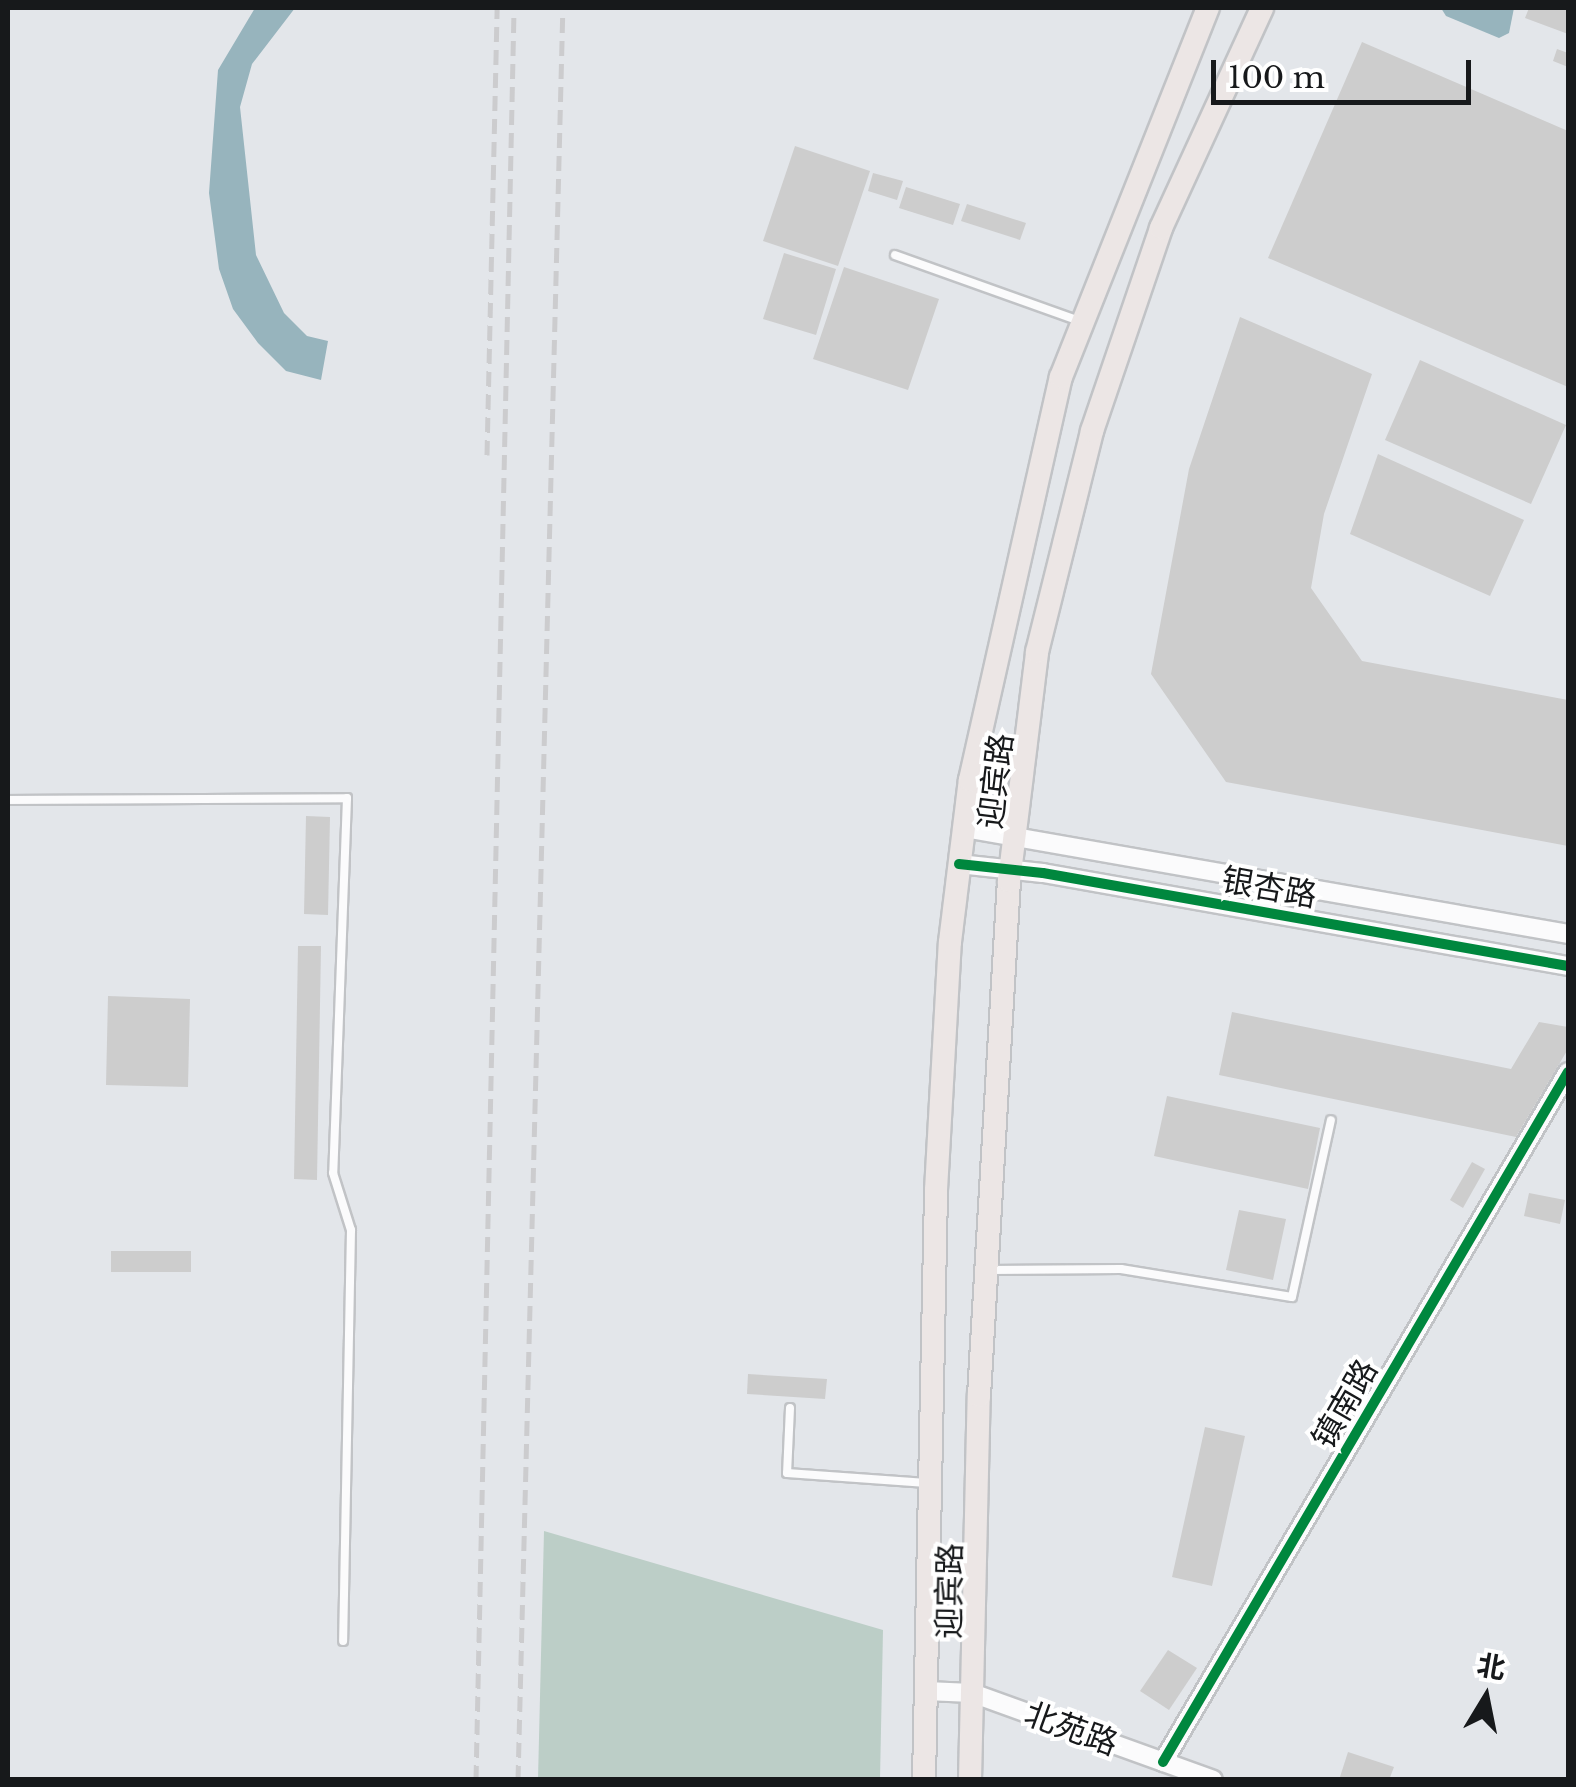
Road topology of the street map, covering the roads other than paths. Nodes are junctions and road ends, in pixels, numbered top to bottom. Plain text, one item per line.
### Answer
1 (1208, 8) edge
2 (1262, 8) edge
3 (895, 255) dead end
4 (1083, 322) junction
5 (8, 800) edge
6 (964, 828) junction
7 (1014, 834) junction
8 (959, 864) junction
9 (1010, 870) junction
10 (1568, 934) edge
11 (1568, 966) edge
12 (1568, 1072) edge
13 (1331, 1120) dead end
14 (986, 1270) junction
15 (790, 1408) dead end
16 (930, 1483) junction
17 (343, 1641) dead end
18 (926, 1690) junction
19 (972, 1694) junction
20 (1163, 1762) junction
21 (924, 1780) edge
22 (970, 1780) edge
23 (1213, 1780) edge

1 - 4 main road, 迎宾路
2 - 7 main road, 迎宾路
3 - 4 lane
4 - 6 main road, 迎宾路
5 - 17 lane
6 - 7 street, 银杏路
6 - 8 main road, 迎宾路
7 - 9 main road, 迎宾路
7 - 10 street, 银杏路
8 - 9 street, 银杏路
8 - 16 main road, 迎宾路
9 - 11 street, 银杏路
9 - 14 main road, 迎宾路
12 - 20 street, 镇南路
13 - 14 lane
14 - 19 main road, 迎宾路
15 - 16 lane
16 - 18 main road, 迎宾路
18 - 19 street, 北苑路
18 - 21 main road, 迎宾路
19 - 20 street, 北苑路
19 - 22 main road, 迎宾路
20 - 23 street, 北苑路

